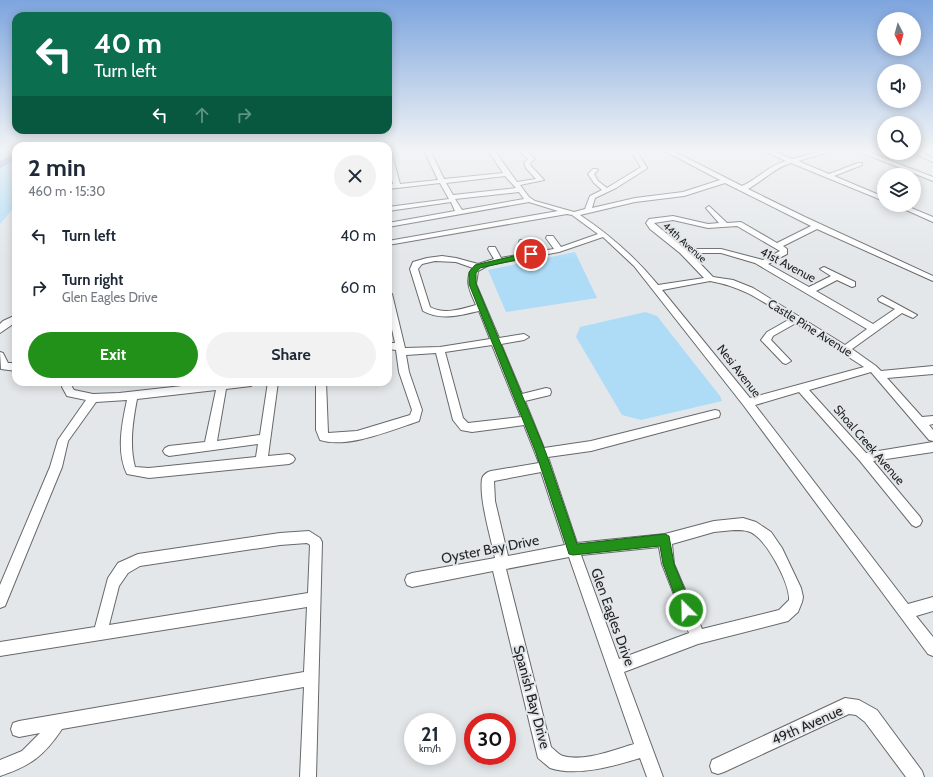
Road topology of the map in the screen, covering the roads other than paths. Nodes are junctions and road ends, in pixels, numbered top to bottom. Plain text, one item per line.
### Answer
1 (445, 186) edge
2 (602, 186) edge
3 (615, 186) edge
4 (708, 186) edge
5 (736, 186) edge
6 (747, 186) edge
7 (854, 186) edge
8 (518, 187) joint
9 (742, 189) junction
10 (606, 190) junction
11 (877, 196) edge
12 (452, 199) junction
13 (530, 200) junction
14 (392, 208) edge
15 (709, 208) dead end
16 (588, 209) junction
17 (933, 210) edge
18 (572, 212) junction
19 (914, 212) edge
20 (460, 213) junction
21 (923, 216) junction
22 (933, 220) edge
23 (392, 224) edge
24 (724, 224) junction
25 (817, 226) junction
26 (604, 234) junction
27 (550, 238) dead end
28 (392, 242) edge
29 (523, 242) dead end
30 (779, 245) junction
31 (492, 249) dead end
32 (559, 250) junction
33 (684, 251) junction
34 (531, 254) junction
35 (499, 261) junction
36 (764, 264) junction
37 (478, 267) junction
38 (824, 269) dead end
39 (838, 276) junction
40 (710, 279) junction
41 (933, 279) edge
42 (852, 284) dead end
43 (657, 288) junction
44 (811, 290) junction
45 (882, 299) dead end
46 (482, 307) junction
47 (901, 309) junction
48 (392, 311) edge
49 (913, 315) dead end
50 (12, 320) edge
51 (796, 320) junction
52 (873, 328) junction
53 (0, 330) edge
54 (524, 337) dead end
55 (496, 341) junction
56 (392, 347) edge
57 (845, 349) junction
58 (401, 350) junction
59 (440, 350) junction
60 (0, 355) edge
61 (786, 361) dead end
62 (12, 367) edge
63 (933, 370) edge
64 (876, 372) junction
65 (67, 386) edge
66 (213, 386) edge
67 (222, 386) edge
68 (272, 386) edge
69 (321, 386) edge
70 (801, 388) junction
71 (546, 392) dead end
72 (133, 395) junction
73 (94, 398) junction
74 (519, 398) junction
75 (748, 403) junction
76 (716, 414) dead end
77 (528, 420) junction
78 (933, 420) edge
79 (920, 422) junction
80 (933, 437) edge
81 (264, 440) junction
82 (210, 446) junction
83 (933, 447) edge
84 (169, 451) dead end
85 (541, 453) junction
86 (864, 458) junction
87 (289, 459) dead end
88 (261, 463) junction
89 (546, 466) junction
90 (916, 521) dead end
91 (665, 540) junction
92 (573, 550) junction
93 (500, 564) junction
94 (412, 580) dead end
95 (314, 599) junction
96 (0, 601) edge
97 (933, 604) edge
98 (905, 612) junction
99 (100, 634) junction
100 (698, 637) junction
101 (0, 649) edge
102 (933, 649) edge
103 (615, 668) junction
104 (311, 678) junction
105 (57, 723) junction
106 (19, 729) dead end
107 (644, 749) junction
108 (718, 766) dead end
109 (0, 768) edge
110 (308, 777) edge
111 (655, 777) edge
112 (916, 777) edge

1 - 12 street
2 - 10 street
3 - 10 street
4 - 16 street
5 - 9 street
6 - 9 street
7 - 11 street
8 - 12 street
8 - 13 street, Nesi Avenue
9 - 25 street
10 - 16 street
12 - 14 street
12 - 20 street
13 - 18 street, Nesi Avenue
13 - 20 street
15 - 24 street
16 - 18 street
17 - 21 street
18 - 26 street, Nesi Avenue
18 - 28 street
19 - 21 street
20 - 23 street
21 - 22 street
24 - 30 street, 44th Avenue
24 - 33 street, 44th Avenue
25 - 30 street
25 - 41 street
26 - 32 street
26 - 43 street, Nesi Avenue
27 - 32 street
29 - 34 street
30 - 36 street
31 - 35 street
32 - 34 street
33 - 36 street, 41st Avenue
33 - 40 street, 44th Avenue
34 - 35 street
35 - 37 street
36 - 44 street, 41st Avenue
37 - 46 street, Glen Eagles Drive
37 - 46 street
38 - 39 street
39 - 42 street
39 - 44 street
40 - 43 street, Castle Pine Avenue
40 - 51 street, Castle Pine Avenue
43 - 75 street, Nesi Avenue
44 - 52 street, 41st Avenue
45 - 47 street
46 - 55 street, Glen Eagles Drive
47 - 49 street
47 - 52 street
48 - 58 street
50 - 53 street
51 - 57 street, Castle Pine Avenue
51 - 61 street
52 - 57 street
54 - 55 street
55 - 59 street
55 - 74 street, Glen Eagles Drive
56 - 58 street
57 - 64 street, Castle Pine Avenue
58 - 59 street
58 - 69 street
59 - 77 street
60 - 62 street
63 - 64 street
64 - 70 street
64 - 79 street, Castle Pine Avenue
65 - 73 street
66 - 72 street
67 - 82 street
68 - 81 street
70 - 75 street
70 - 86 street, Shoal Creek Avenue
71 - 74 street
72 - 73 street
72 - 88 street
73 - 96 street
74 - 77 street, Glen Eagles Drive
75 - 98 street, Nesi Avenue
76 - 85 street
77 - 85 street, Glen Eagles Drive
78 - 79 street
79 - 80 street, Castle Pine Avenue
81 - 82 street
81 - 88 street
82 - 84 street
83 - 86 street
85 - 89 street, Glen Eagles Drive
86 - 90 street, Shoal Creek Avenue
87 - 88 street
89 - 92 street, Glen Eagles Drive
89 - 93 street
91 - 92 street, Oyster Bay Drive
91 - 100 street
91 - 100 street
92 - 93 street, Oyster Bay Drive
92 - 103 street, Glen Eagles Drive
93 - 94 street, Oyster Bay Drive
93 - 107 street, Spanish Bay Drive
95 - 99 street
95 - 99 street
95 - 104 street
97 - 98 street
98 - 102 street, Nesi Avenue
99 - 101 street
100 - 103 street
103 - 107 street, Glen Eagles Drive
104 - 105 street
104 - 110 street
105 - 106 street
105 - 109 street
107 - 111 street, Glen Eagles Drive
108 - 112 street, 49th Avenue

